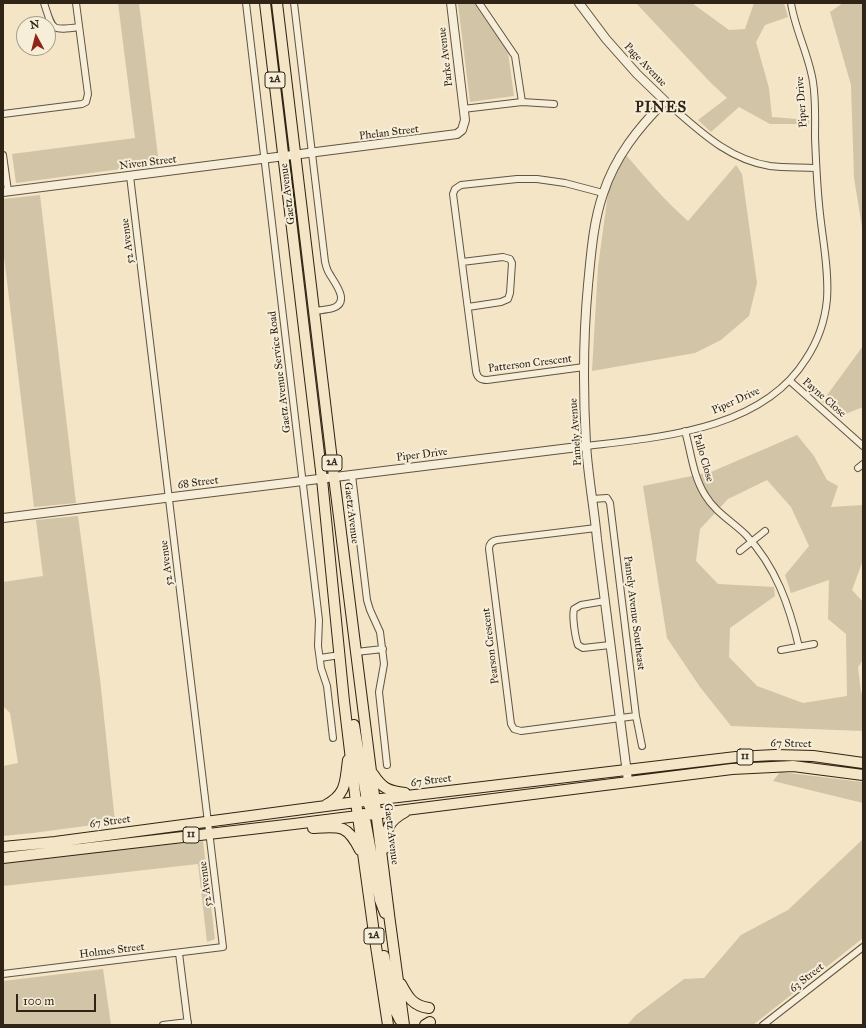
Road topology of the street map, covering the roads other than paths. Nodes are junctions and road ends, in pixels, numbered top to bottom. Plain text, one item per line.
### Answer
1 (44, 3) edge
2 (76, 3) edge
3 (246, 3) edge
4 (265, 3) edge
5 (277, 3) edge
6 (294, 3) edge
7 (451, 3) edge
8 (479, 3) edge
9 (579, 3) edge
10 (791, 3) edge
11 (79, 27) junction
12 (664, 101) junction
13 (522, 102) junction
14 (554, 104) dead end
15 (463, 109) junction
16 (3, 114) edge
17 (313, 153) junction
18 (3, 155) edge
19 (295, 155) junction
20 (284, 157) junction
21 (264, 159) junction
22 (816, 168) junction
23 (130, 176) junction
24 (5, 191) edge
25 (603, 193) junction
26 (462, 262) junction
27 (468, 306) junction
28 (314, 311) junction
29 (584, 368) junction
30 (790, 381) junction
31 (685, 431) junction
32 (586, 446) junction
33 (863, 446) edge
34 (352, 475) junction
35 (334, 477) junction
36 (322, 479) junction
37 (302, 481) junction
38 (169, 498) junction
39 (592, 499) junction
40 (3, 518) edge
41 (596, 528) junction
42 (765, 531) dead end
43 (752, 542) junction
44 (740, 552) dead end
45 (605, 601) junction
46 (610, 644) junction
47 (814, 644) dead end
48 (799, 647) junction
49 (382, 649) junction
50 (781, 650) dead end
51 (356, 652) junction
52 (340, 655) junction
53 (320, 658) junction
54 (344, 701) junction
55 (636, 716) junction
56 (620, 718) junction
57 (333, 738) dead end
58 (350, 742) junction
59 (642, 746) dead end
60 (863, 764) edge
61 (387, 765) dead end
62 (371, 770) junction
63 (627, 771) junction
64 (863, 775) edge
65 (628, 781) junction
66 (534, 782) junction
67 (468, 789) junction
68 (419, 795) junction
69 (366, 801) junction
70 (472, 801) junction
71 (430, 806) junction
72 (322, 807) junction
73 (409, 810) junction
74 (376, 814) junction
75 (361, 815) junction
76 (208, 822) junction
77 (294, 824) junction
78 (210, 833) junction
79 (3, 847) edge
80 (3, 858) edge
81 (363, 858) junction
82 (384, 874) junction
83 (374, 933) junction
84 (392, 934) junction
85 (223, 947) joint
86 (863, 947) edge
87 (179, 953) junction
88 (3, 974) edge
89 (398, 977) junction
90 (429, 1008) dead end
91 (188, 1024) edge
92 (163, 1025) edge
93 (388, 1025) edge
94 (404, 1025) edge
95 (763, 1025) edge

1 - 11 street
2 - 11 street
3 - 21 street, Gaetz Avenue Service Road
4 - 20 main road, Gaetz Avenue / 2A
5 - 19 main road, Gaetz Avenue / 2A
6 - 17 street
7 - 15 street, Parke Avenue
8 - 13 street
9 - 12 street, Page Avenue
10 - 22 street, Piper Drive
11 - 16 street
12 - 22 street, Page Avenue
12 - 25 street, Pamely Avenue
13 - 14 street
13 - 15 street
15 - 17 street, Phelan Street
17 - 19 street, Phelan Street
17 - 28 street
18 - 24 street
19 - 20 street, Niven Street
19 - 28 main road, Gaetz Avenue / 2A
20 - 21 street, Niven Street
20 - 36 main road, Gaetz Avenue / 2A
21 - 23 street, Niven Street
21 - 37 street, Gaetz Avenue Service Road
22 - 30 street, Piper Drive
23 - 24 street, Niven Street
23 - 38 street, 52 Avenue
25 - 26 street, Patterson Crescent
25 - 29 street, Pamely Avenue
26 - 27 street, Patterson Crescent
26 - 27 street
27 - 29 street, Patterson Crescent
28 - 35 main road, Gaetz Avenue / 2A
29 - 32 street, Pamely Avenue
30 - 31 street, Piper Drive
30 - 33 street, Payne Close
31 - 32 street, Piper Drive
31 - 43 street, Pallo Close
32 - 34 street, Piper Drive
32 - 39 street, Pamely Avenue
34 - 35 street, Piper Drive
34 - 49 street
35 - 36 street, Piper Drive
35 - 51 main road, Gaetz Avenue / 2A
36 - 37 street, 68 Street
36 - 52 main road, Gaetz Avenue / 2A
37 - 38 street, 68 Street
37 - 53 street, Gaetz Avenue Service Road
38 - 40 street, 68 Street
38 - 76 street, 52 Avenue
39 - 41 street, Pamely Avenue
39 - 55 street, Pamely Avenue Southeast
41 - 45 street, Pamely Avenue
41 - 56 street, Pearson Crescent
42 - 43 street
43 - 44 street
43 - 48 street, Pallo Close
45 - 46 street, Pamely Avenue
45 - 46 street
46 - 56 street, Pamely Avenue
47 - 48 street
48 - 50 street
49 - 51 street
49 - 61 street
51 - 62 main road, Gaetz Avenue / 2A
52 - 53 street
52 - 54 main road, Gaetz Avenue / 2A
53 - 57 street, Gaetz Avenue Service Road
54 - 58 main road, Gaetz Avenue / 2A
54 - 69 main road
55 - 56 street, Pearson Crescent
55 - 59 street, Pamely Avenue Southeast
56 - 63 street, Pamely Avenue
58 - 69 main road, Gaetz Avenue / 2A
58 - 72 main road
60 - 63 main road, 67 Street / 11
62 - 68 main road
62 - 69 main road, Gaetz Avenue / 2A
63 - 65 street, Pamely Avenue
63 - 66 main road, 67 Street / 11
64 - 65 main road, 67 Street / 11
65 - 70 main road, 67 Street / 11
66 - 67 main road, 67 Street / 11
66 - 70 main road
67 - 68 main road, 67 Street / 11
67 - 71 main road
68 - 69 main road, 67 Street / 11
69 - 72 main road, 67 Street / 11
69 - 74 main road
69 - 75 main road
70 - 71 main road, 67 Street / 11
71 - 73 main road, 67 Street / 11
72 - 76 main road, 67 Street / 11
73 - 74 main road, 67 Street / 11
73 - 82 main road
74 - 75 main road, 67 Street / 11
74 - 82 main road, Gaetz Avenue / 2A
75 - 77 main road, 67 Street / 11
75 - 81 main road, 2A
75 - 84 main road
76 - 78 street, 52 Avenue
76 - 79 main road, 67 Street / 11
77 - 78 main road, 67 Street / 11
77 - 81 main road
78 - 80 main road, 67 Street / 11
78 - 85 street, 52 Avenue
81 - 83 main road, 2A
82 - 84 main road, Gaetz Avenue / 2A
83 - 93 main road, 2A
83 - 94 main road
84 - 89 main road, Gaetz Avenue / 2A
85 - 87 street, Holmes Street
86 - 95 street, 63 Street
87 - 88 street, Holmes Street
87 - 91 street
89 - 90 main road
89 - 94 main road, Gaetz Avenue / 2A
91 - 92 street

